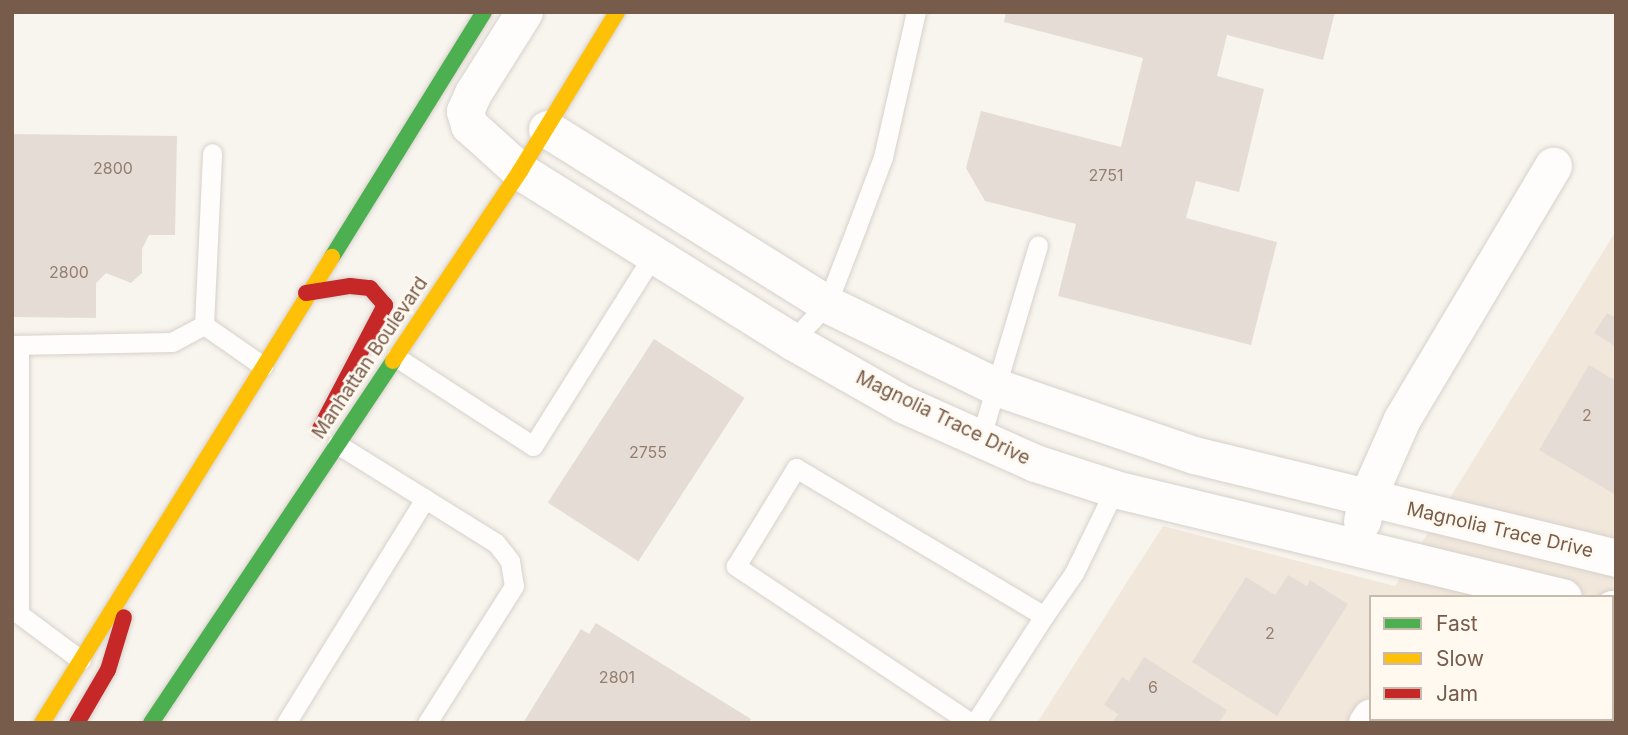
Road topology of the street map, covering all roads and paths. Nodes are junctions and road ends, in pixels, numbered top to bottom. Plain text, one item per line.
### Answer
1 (484, 12) edge
2 (524, 12) edge
3 (617, 12) edge
4 (916, 12) edge
5 (547, 129) junction
6 (212, 153) dead end
7 (1553, 166) dead end
8 (520, 171) junction
9 (1038, 245) dead end
10 (654, 254) junction
11 (306, 293) junction
12 (827, 303) junction
13 (204, 325) junction
14 (792, 341) junction
15 (16, 345) edge
16 (397, 357) junction
17 (263, 366) junction
18 (999, 388) junction
19 (980, 440) junction
20 (312, 444) dead end
21 (337, 444) junction
22 (1115, 489) junction
23 (284, 493) dead end
24 (1367, 498) junction
25 (425, 499) junction
26 (1452, 517) junction
27 (1356, 548) junction
28 (1616, 558) edge
29 (138, 568) junction
30 (243, 581) junction
31 (1436, 583) edge
32 (1545, 595) edge
33 (1044, 616) junction
34 (81, 660) junction
35 (42, 723) edge
36 (77, 723) edge
37 (151, 723) edge
38 (286, 723) edge
39 (426, 723) edge
40 (973, 723) edge

1 - 11 street
2 - 8 street, Magnolia Trace Drive
3 - 5 street, Manhattan Boulevard
4 - 12 lane
5 - 8 street, Manhattan Boulevard
5 - 12 street, Magnolia Trace Drive
6 - 13 lane
7 - 24 street
8 - 10 street, Magnolia Trace Drive
8 - 16 street, Manhattan Boulevard
9 - 18 lane
10 - 14 street, Magnolia Trace Drive
10 - 16 lane
11 - 17 street
11 - 20 street
12 - 14 lane
12 - 18 street, Magnolia Trace Drive
13 - 15 lane
13 - 17 lane
14 - 19 street, Magnolia Trace Drive
15 - 34 lane
16 - 21 street, Manhattan Boulevard
17 - 29 street
18 - 19 lane
18 - 24 street, Magnolia Trace Drive
19 - 22 street, Magnolia Trace Drive
21 - 25 lane
21 - 30 street, Manhattan Boulevard
22 - 27 street, Magnolia Trace Drive
22 - 33 lane
23 - 30 street
24 - 26 street, Magnolia Trace Drive
24 - 27 street
25 - 38 lane
25 - 39 lane
26 - 28 street, Magnolia Trace Drive
26 - 31 street
27 - 31 street, Magnolia Trace Drive
29 - 34 street
29 - 36 street
30 - 37 street, Manhattan Boulevard
31 - 32 street, Magnolia Trace Drive
33 - 40 lane
33 - 40 lane
34 - 35 street

